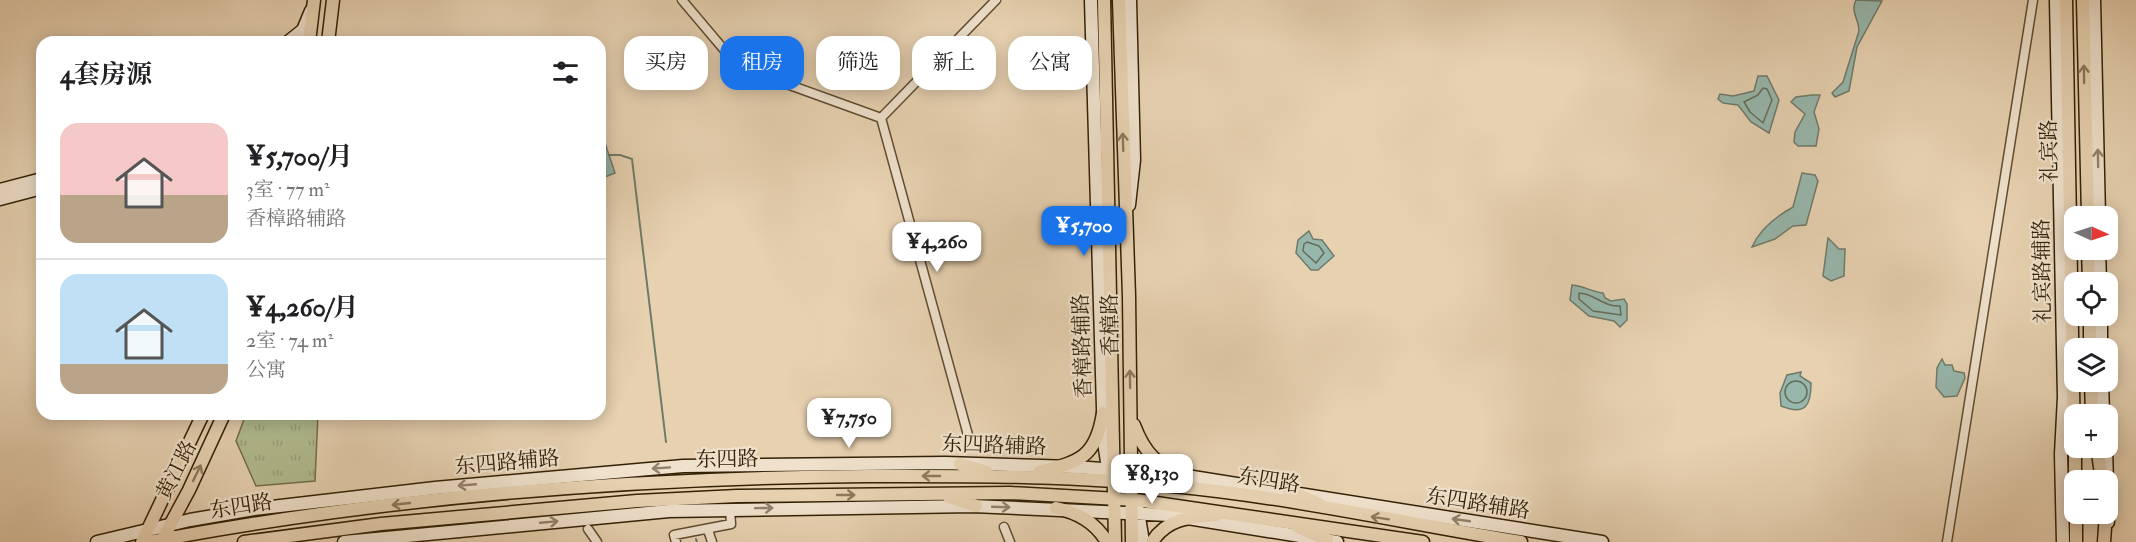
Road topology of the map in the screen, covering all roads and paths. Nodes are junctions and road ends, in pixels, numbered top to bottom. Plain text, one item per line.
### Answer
1 (333, 0) edge
2 (682, 0) edge
3 (996, 0) edge
4 (1091, 0) edge
5 (1104, 0) edge
6 (1119, 0) edge
7 (1130, 0) edge
8 (2033, 0) edge
9 (2056, 0) edge
10 (2066, 0) edge
11 (2083, 0) edge
12 (2094, 0) edge
13 (314, 1) edge
14 (296, 36) edge
15 (310, 36) edge
16 (329, 36) edge
17 (881, 118) junction
18 (36, 181) edge
19 (0, 190) edge
20 (36, 190) edge
21 (0, 199) edge
22 (2088, 206) edge
23 (2099, 206) edge
24 (1127, 224) junction
25 (2073, 404) edge
26 (1131, 412) junction
27 (1103, 413) junction
28 (201, 420) edge
29 (221, 420) edge
30 (968, 435) dead end
31 (960, 464) junction
32 (1063, 466) junction
33 (1112, 475) junction
34 (1186, 475) junction
35 (999, 476) junction
36 (1020, 477) junction
37 (1132, 478) junction
38 (1289, 490) junction
39 (940, 494) junction
40 (1114, 502) junction
41 (976, 506) junction
42 (1134, 506) junction
43 (1056, 508) junction
44 (730, 509) junction
45 (1334, 511) junction
46 (1239, 514) junction
47 (1189, 518) junction
48 (1283, 521) junction
49 (2076, 524) edge
50 (2106, 524) edge
51 (170, 525) junction
52 (1004, 527) dead end
53 (588, 529) dead end
54 (708, 530) junction
55 (155, 538) edge
56 (2076, 540) edge
57 (1332, 541) edge
58 (98, 542) edge
59 (142, 542) edge
60 (244, 542) edge
61 (345, 542) edge
62 (597, 542) edge
63 (676, 542) edge
64 (712, 542) edge
65 (1010, 542) edge
66 (1107, 542) edge
67 (1115, 542) edge
68 (1132, 542) edge
69 (1143, 542) edge
70 (1152, 542) edge
71 (1423, 542) edge
72 (1521, 542) edge
73 (1602, 542) edge
74 (1947, 542) edge
75 (2063, 542) edge
76 (2104, 542) edge

1 - 16 main road
2 - 17 street
3 - 17 street
4 - 27 main road, 香樟路辅路
5 - 33 main road, 香樟路
24 -> 6 main road, 香樟路
7 - 24 main road
8 - 74 street
9 - 75 main road, 礼宾路辅路
10 - 25 main road, 礼宾路
22 -> 11 main road, 礼宾路
23 -> 12 main road
13 - 14 main road
13 - 15 main road
17 - 30 street
18 - 19 main road
20 - 21 main road
26 -> 24 main road, 香樟路
26 - 34 main road
26 - 37 main road, 香樟路
27 - 32 main road
27 - 33 main road, 香樟路辅路
28 - 55 main road, 黄江路
51 -> 29 main road, 黄江路
31 - 32 main road, 东四路辅路
31 - 35 main road
31 -> 51 main road, 东四路辅路
32 - 33 main road, 东四路辅路
32 - 36 main road
33 - 36 main road, 东四路
33 - 37 main road, 东四路
33 - 40 main road, 香樟路
34 - 37 main road, 东四路辅路
34 - 38 main road, 东四路辅路
35 - 36 main road, 东四路
35 -> 55 main road, 东四路
37 - 42 main road
37 - 45 main road, 东四路
38 - 45 main road
73 -> 38 main road, 东四路辅路
39 - 40 main road, 东四路
39 - 41 main road
60 -> 39 main road, 东四路
40 - 42 main road, 东四路
40 - 43 main road
40 - 67 main road, 香樟路
41 -> 43 main road
44 -> 41 main road
42 - 46 main road, 东四路
42 - 47 main road
42 - 68 main road
42 - 69 main road
43 - 66 main road
44 - 54 street
61 -> 44 main road
72 -> 45 main road, 东四路
46 - 47 main road
46 - 48 main road, 东四路
47 - 57 main road
47 - 70 main road
48 - 57 main road
48 - 71 main road, 东四路
49 - 56 main road
50 - 76 main road
51 - 55 main road, 黄江路
52 - 65 street
53 - 62 street
54 - 63 street
54 - 64 street
55 - 58 main road
55 - 59 main road, 黄江路

